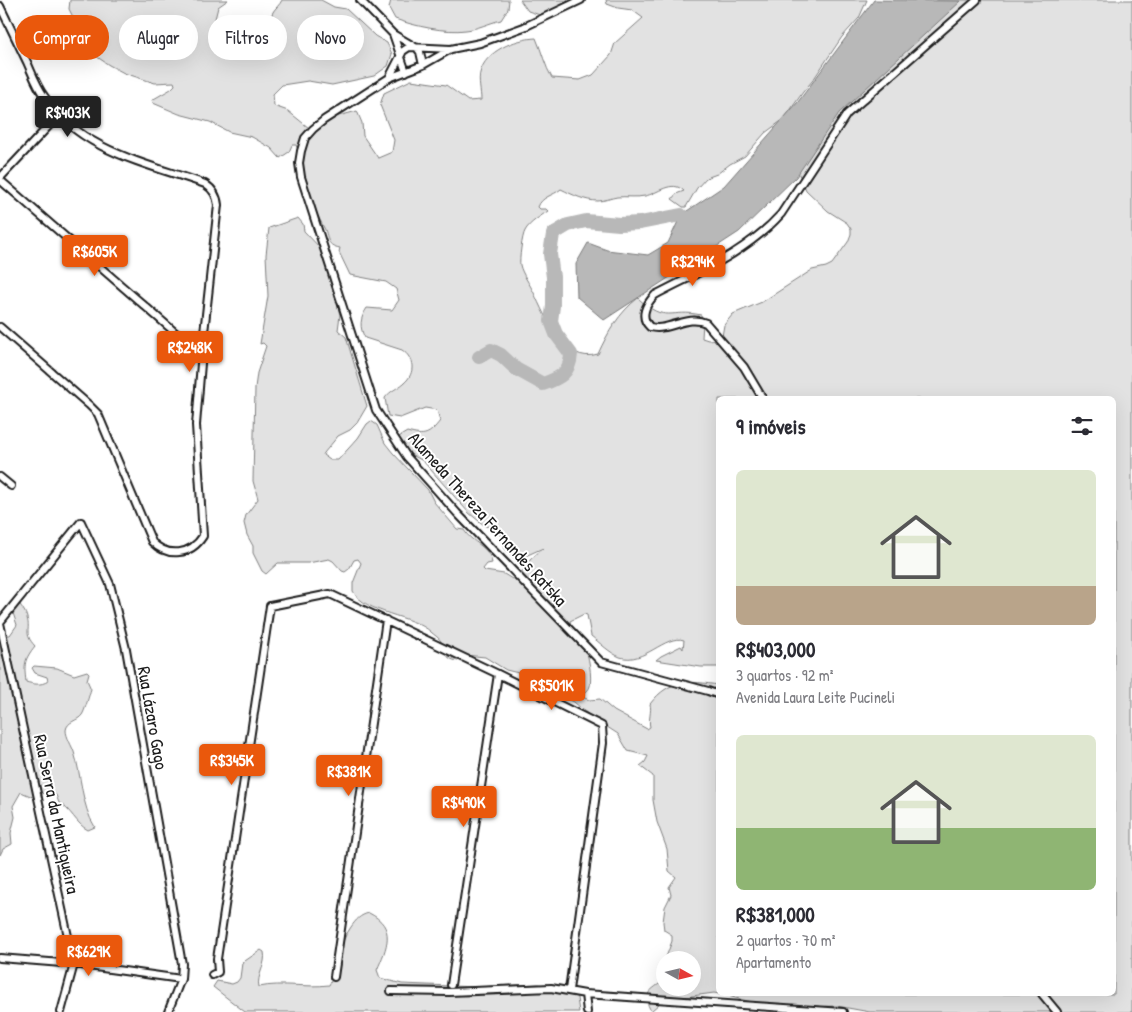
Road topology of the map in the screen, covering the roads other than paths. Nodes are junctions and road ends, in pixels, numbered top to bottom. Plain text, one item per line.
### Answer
1 (360, 0) edge
2 (581, 0) edge
3 (977, 0) edge
4 (0, 6) edge
5 (394, 34) junction
6 (417, 48) junction
7 (451, 49) junction
8 (400, 58) junction
9 (422, 65) junction
10 (406, 72) junction
11 (389, 78) junction
12 (59, 115) junction
13 (0, 179) edge
14 (0, 327) edge
15 (202, 350) junction
16 (761, 396) edge
17 (0, 476) edge
18 (11, 486) dead end
19 (386, 620) junction
20 (0, 622) edge
21 (498, 674) junction
22 (716, 694) edge
23 (0, 958) edge
24 (74, 964) junction
25 (212, 976) dead end
26 (334, 976) dead end
27 (181, 979) junction
28 (451, 985) dead end
29 (569, 990) junction
30 (391, 991) dead end
31 (585, 994) junction
32 (1044, 996) edge
33 (61, 1012) edge
34 (168, 1012) edge
35 (587, 1012) edge
36 (843, 1012) edge
37 (1057, 1012) edge

1 - 5 street
2 - 7 street, Alameda Thereza Fernandes Ratska
3 - 16 street
4 - 12 street
5 - 6 street
5 - 8 street
6 - 7 street, Alameda Thereza Fernandes Ratska
6 - 8 street
6 - 9 street
7 - 9 street, Alameda Thereza Fernandes Ratska
8 - 10 street
8 - 11 street, Alameda Thereza Fernandes Ratska
9 - 10 street, Alameda Thereza Fernandes Ratska
10 - 11 street, Alameda Thereza Fernandes Ratska
11 - 22 street, Alameda Thereza Fernandes Ratska
12 - 13 street
12 - 15 street
13 - 15 street
14 - 15 street
17 - 18 street
19 - 21 street
19 - 25 street
19 - 26 street
20 - 24 street, Rua Serra da Mantiqueira
20 - 27 street, Rua Lázaro Gago
21 - 28 street
21 - 29 street
23 - 24 street
24 - 27 street
24 - 33 street, Rua Serra da Mantiqueira
27 - 34 street, Rua Lázaro Gago
29 - 30 street
29 - 31 street
31 - 35 street
31 - 36 street
32 - 37 street

